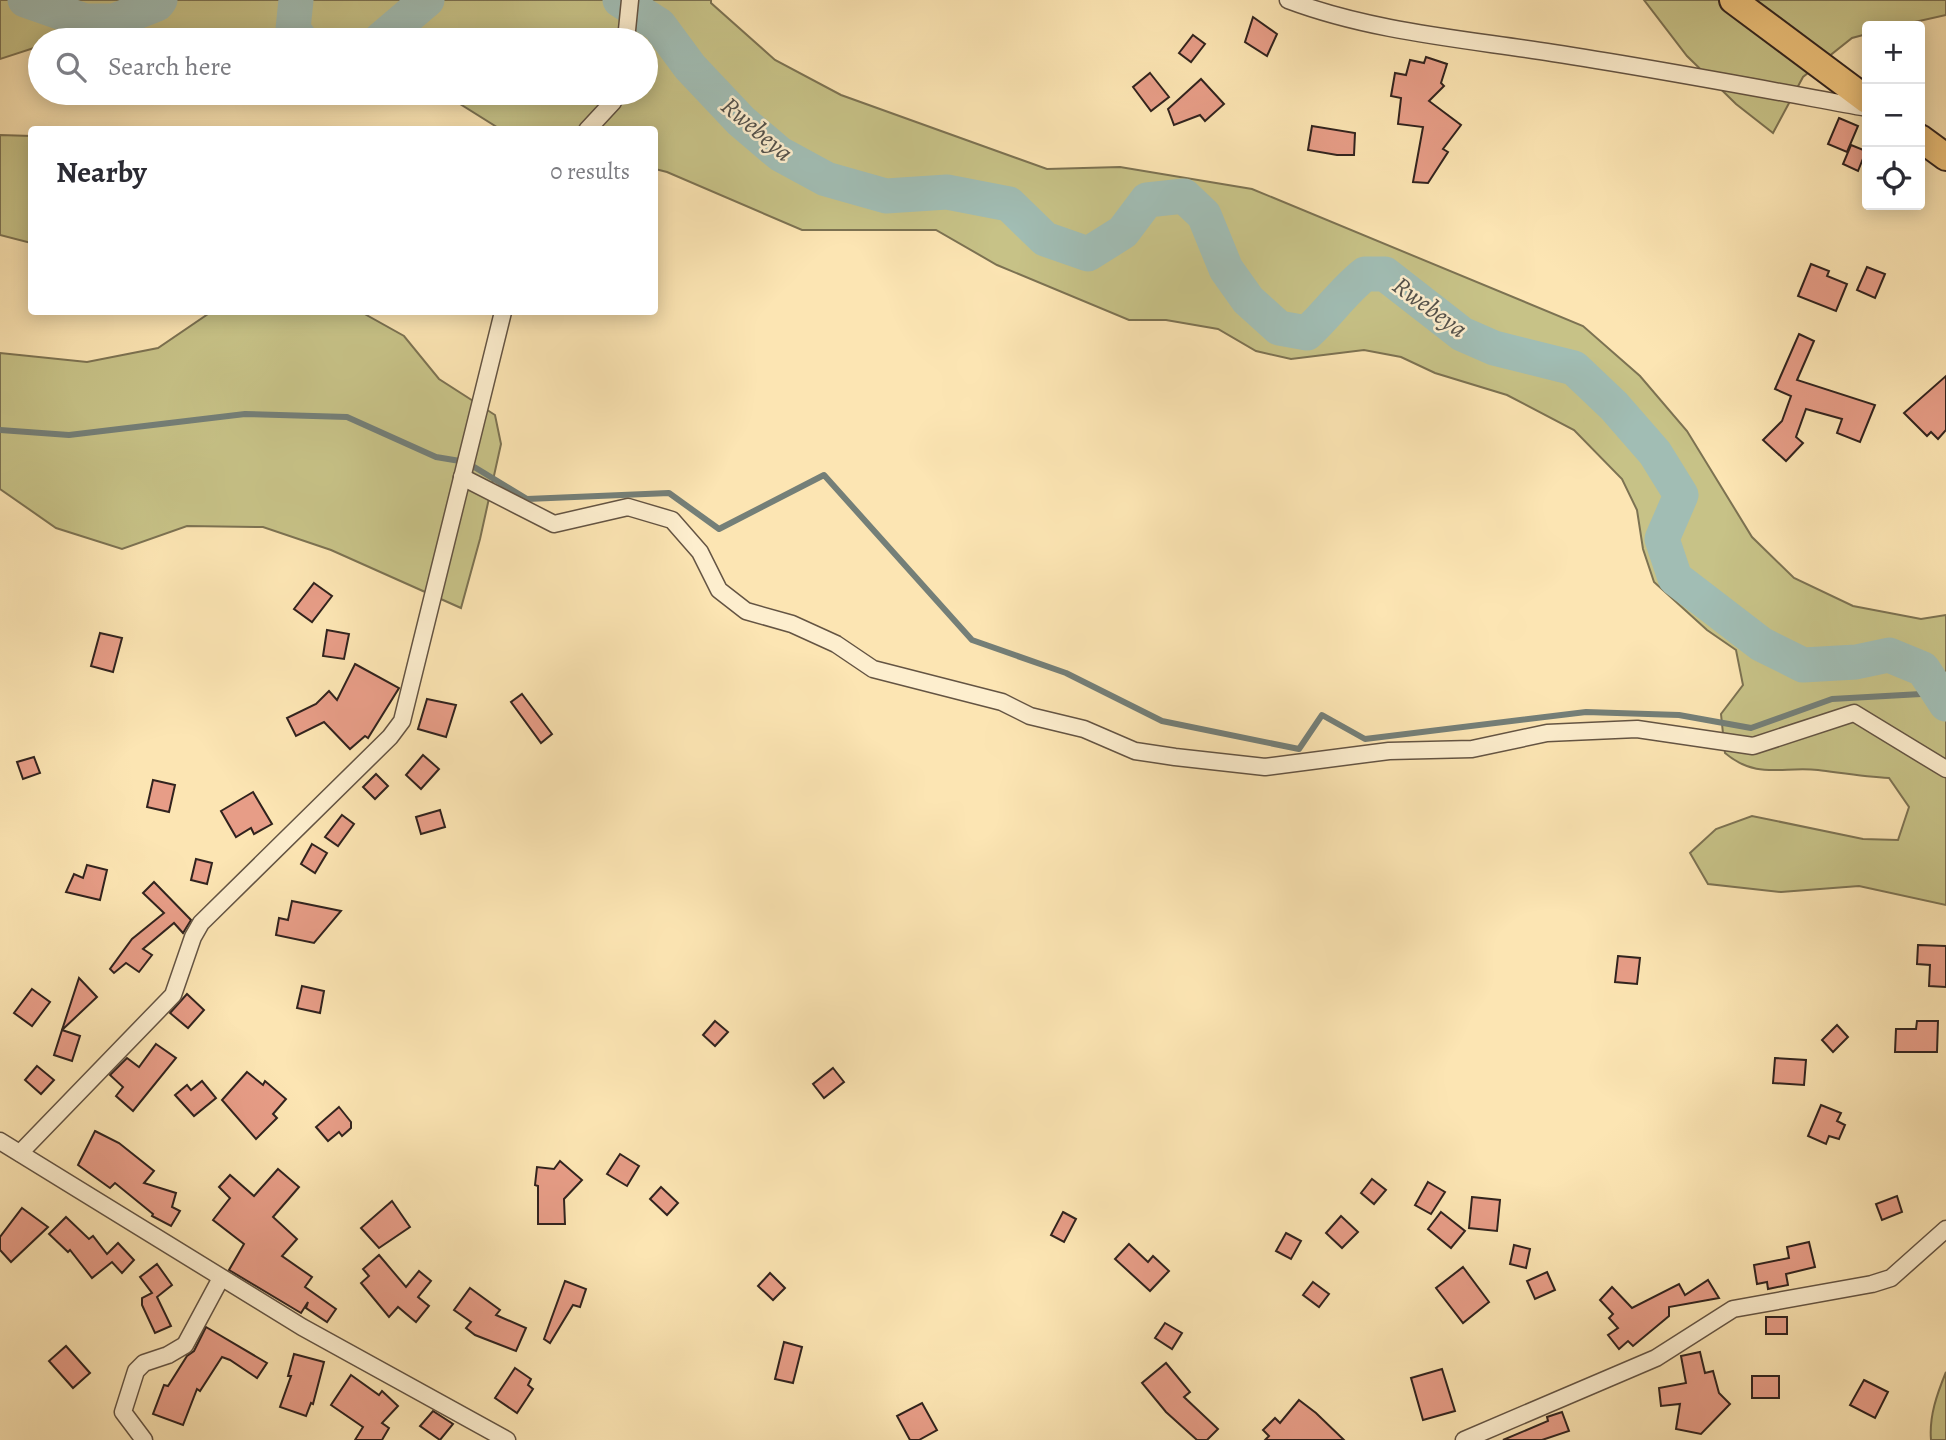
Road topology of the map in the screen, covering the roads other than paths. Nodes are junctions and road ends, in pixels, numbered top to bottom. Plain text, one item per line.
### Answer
1 (629, 0) edge
2 (1289, 0) edge
3 (1732, 0) edge
4 (627, 28) edge
5 (1862, 96) edge
6 (610, 105) edge
7 (1862, 107) edge
8 (591, 126) edge
9 (1925, 142) edge
10 (1946, 157) edge
11 (502, 315) edge
12 (462, 477) junction
13 (1946, 769) edge
14 (0, 1141) edge
15 (20, 1153) junction
16 (1946, 1229) edge
17 (221, 1278) junction
18 (144, 1440) edge
19 (507, 1440) edge
20 (1464, 1440) edge

1 - 4 street
2 - 7 street
3 - 5 main road
6 - 8 street
9 - 10 main road
11 - 12 street
12 - 13 street
12 - 15 street
14 - 15 street
15 - 17 street
16 - 20 street
17 - 18 street
17 - 19 street

